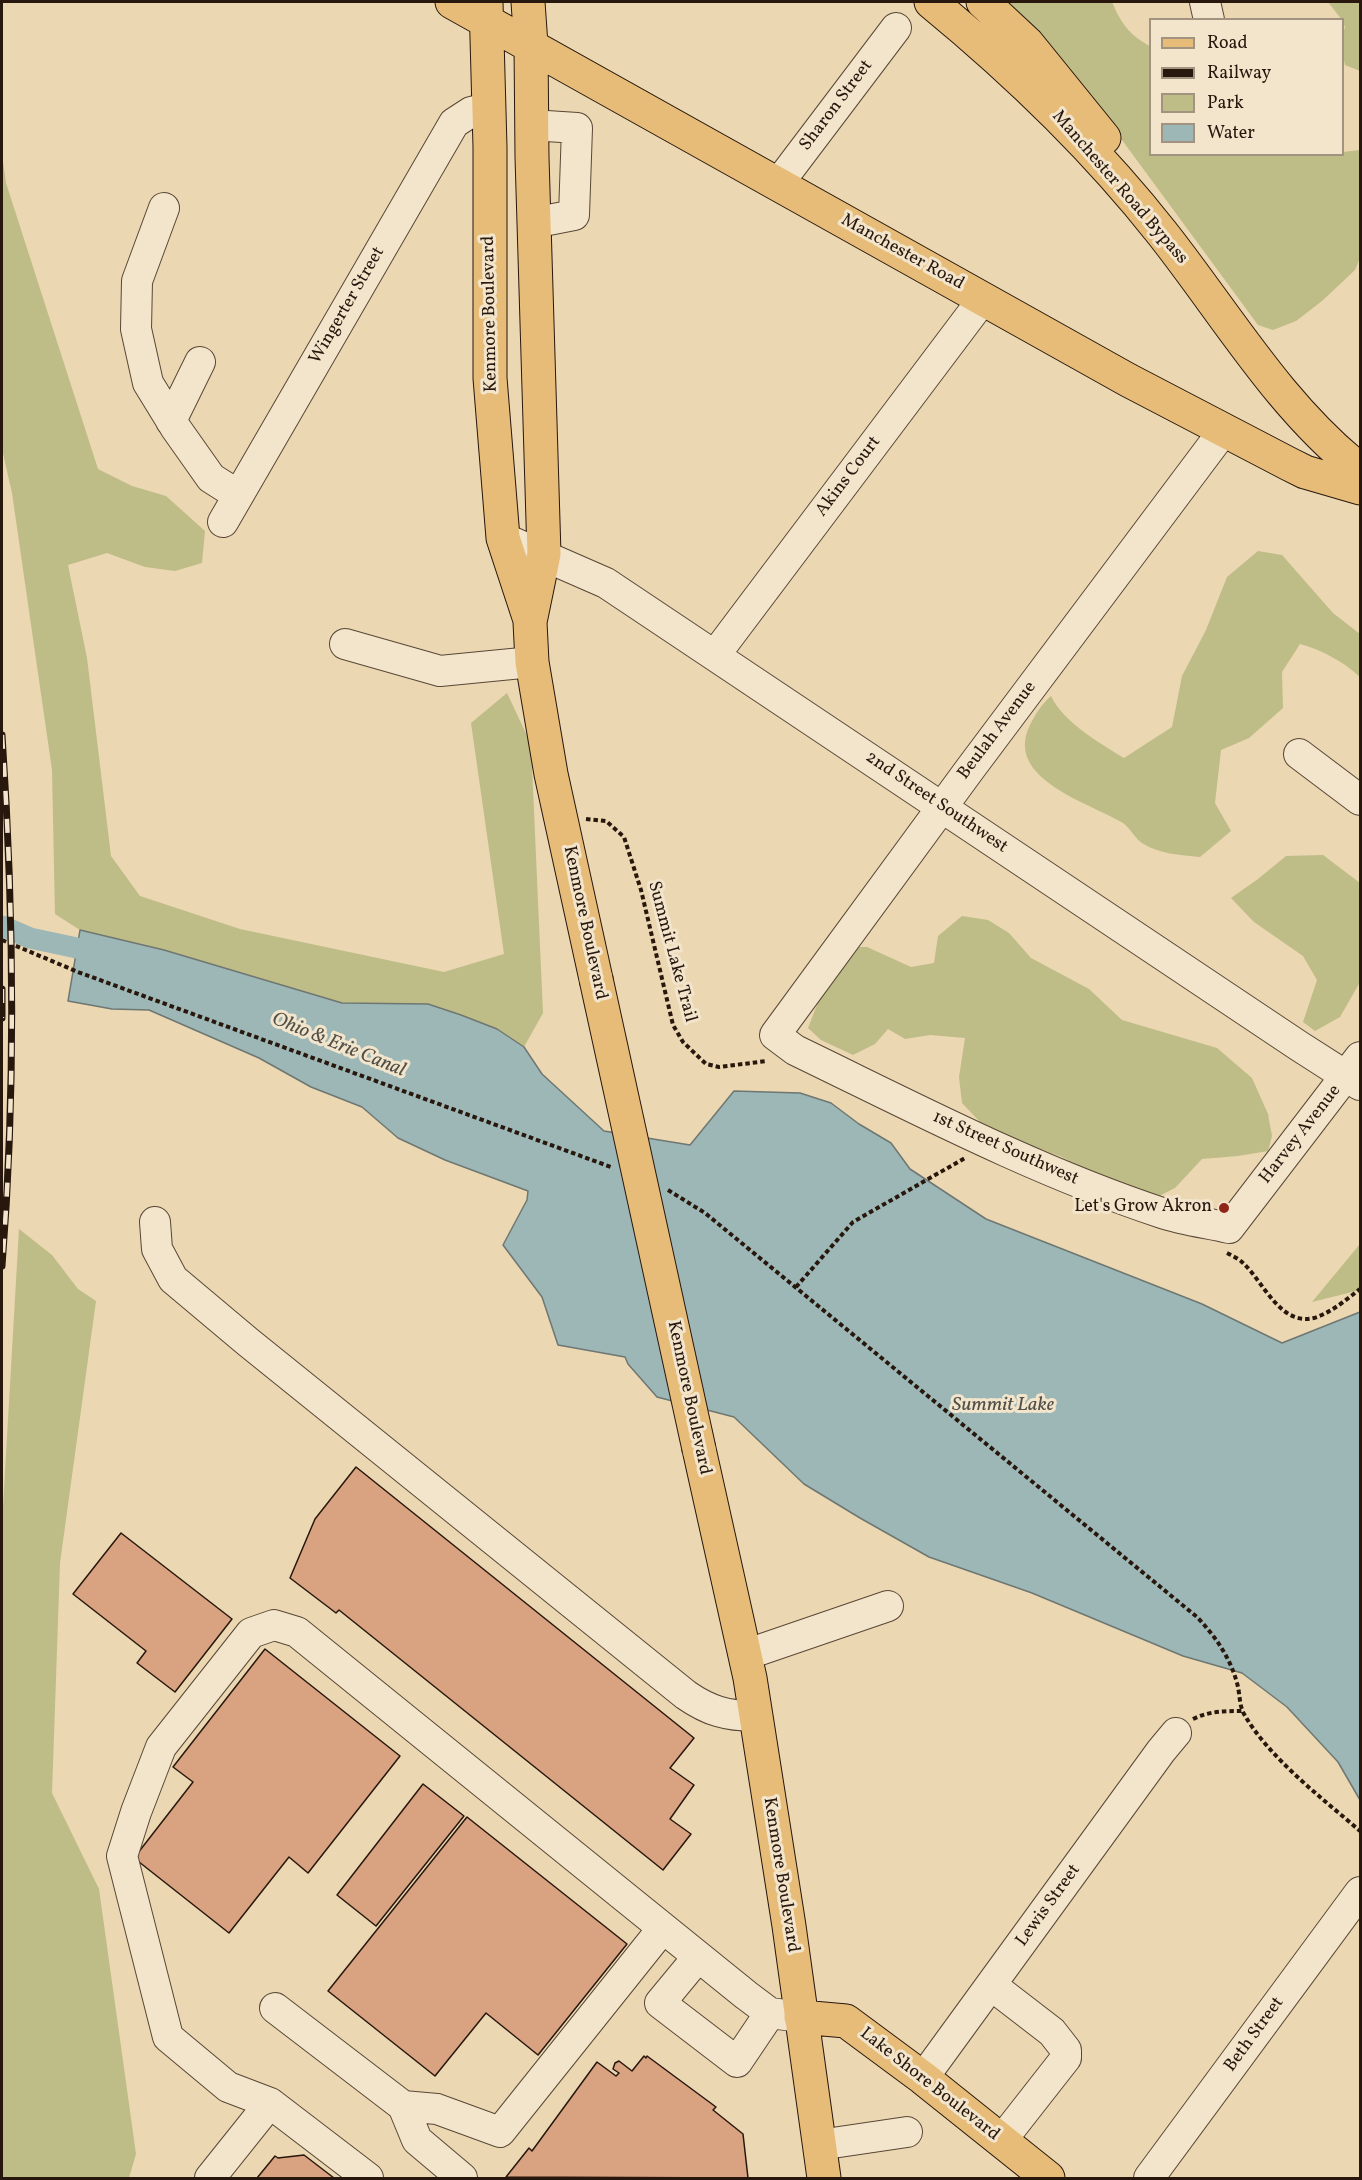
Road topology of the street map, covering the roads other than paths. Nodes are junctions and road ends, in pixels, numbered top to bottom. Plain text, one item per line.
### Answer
1 (452, 2) edge
2 (528, 2) edge
3 (931, 2) edge
4 (983, 2) edge
5 (1205, 2) edge
6 (486, 11) edge
7 (1209, 18) edge
8 (896, 28) dead end
9 (531, 45) junction
10 (488, 108) junction
11 (531, 125) junction
12 (778, 184) junction
13 (164, 208) dead end
14 (533, 223) junction
15 (1162, 233) junction
16 (983, 298) junction
17 (200, 362) dead end
18 (171, 421) junction
19 (1224, 430) junction
20 (1360, 470) edge
21 (1360, 488) edge
22 (238, 495) junction
23 (223, 522) dead end
24 (503, 538) junction
25 (544, 554) junction
26 (530, 622) junction
27 (345, 644) dead end
28 (715, 655) junction
29 (532, 662) junction
30 (1299, 754) dead end
31 (1360, 800) edge
32 (943, 807) junction
33 (775, 1047) joint
34 (1356, 1072) edge
35 (1241, 1213) joint
36 (155, 1222) dead end
37 (888, 1606) dead end
38 (745, 1654) junction
39 (756, 1716) junction
40 (1176, 1733) road end
41 (1360, 1892) edge
42 (663, 1928) junction
43 (698, 1957) junction
44 (991, 1985) junction
45 (275, 2008) dead end
46 (785, 2015) junction
47 (923, 2078) junction
48 (270, 2103) junction
49 (403, 2106) junction
50 (907, 2132) dead end
51 (1001, 2141) junction
52 (819, 2145) junction
53 (210, 2178) edge
54 (368, 2178) edge
55 (462, 2178) edge
56 (824, 2178) edge
57 (1048, 2178) edge
58 (1149, 2178) edge

1 - 6 main road, Manchester Road
2 - 9 main road, Kenmore Boulevard
3 - 15 main road, Manchester Road Bypass
4 - 15 main road
5 - 7 street
6 - 9 main road, Manchester Road
6 - 10 main road, Kenmore Boulevard
8 - 12 street, Sharon Street
9 - 11 main road, Kenmore Boulevard
9 - 12 main road, Manchester Road
10 - 22 street, Wingerter Street
10 - 24 main road, Kenmore Boulevard
11 - 14 main road, Kenmore Boulevard
11 - 14 street
12 - 16 main road, Manchester Road
13 - 18 street
14 - 25 main road, Kenmore Boulevard
15 - 20 main road, Manchester Road Bypass
16 - 19 main road, Manchester Road
16 - 28 street, Akins Court
17 - 18 street
18 - 22 street
19 - 21 main road, Manchester Road
19 - 32 street, Beulah Avenue
22 - 23 street, Wingerter Street
24 - 25 street, 2nd Street Southwest
24 - 26 main road, Kenmore Boulevard
25 - 26 main road, Kenmore Boulevard
25 - 28 street, 2nd Street Southwest
26 - 29 main road, Kenmore Boulevard
27 - 29 street
28 - 32 street, 2nd Street Southwest
29 - 38 main road, Kenmore Boulevard, bridge
30 - 31 street
32 - 33 street, Beulah Avenue
32 - 34 street, 2nd Street Southwest
33 - 35 street, 1st Street Southwest
34 - 35 street, Harvey Avenue
36 - 39 street
37 - 38 street
38 - 39 main road, Kenmore Boulevard
39 - 46 main road, Kenmore Boulevard
40 - 44 street, Lewis Street
41 - 58 street, Beth Street
42 - 43 street
42 - 48 street
42 - 49 street
43 - 46 street
43 - 46 street
44 - 47 street, Lewis Street
44 - 51 street
45 - 49 street
46 - 47 main road, Lake Shore Boulevard
46 - 52 main road, Kenmore Boulevard
47 - 51 main road, Lake Shore Boulevard
48 - 53 street
48 - 54 street
49 - 55 street
50 - 52 street
51 - 57 main road, Lake Shore Boulevard
52 - 56 main road, Kenmore Boulevard

